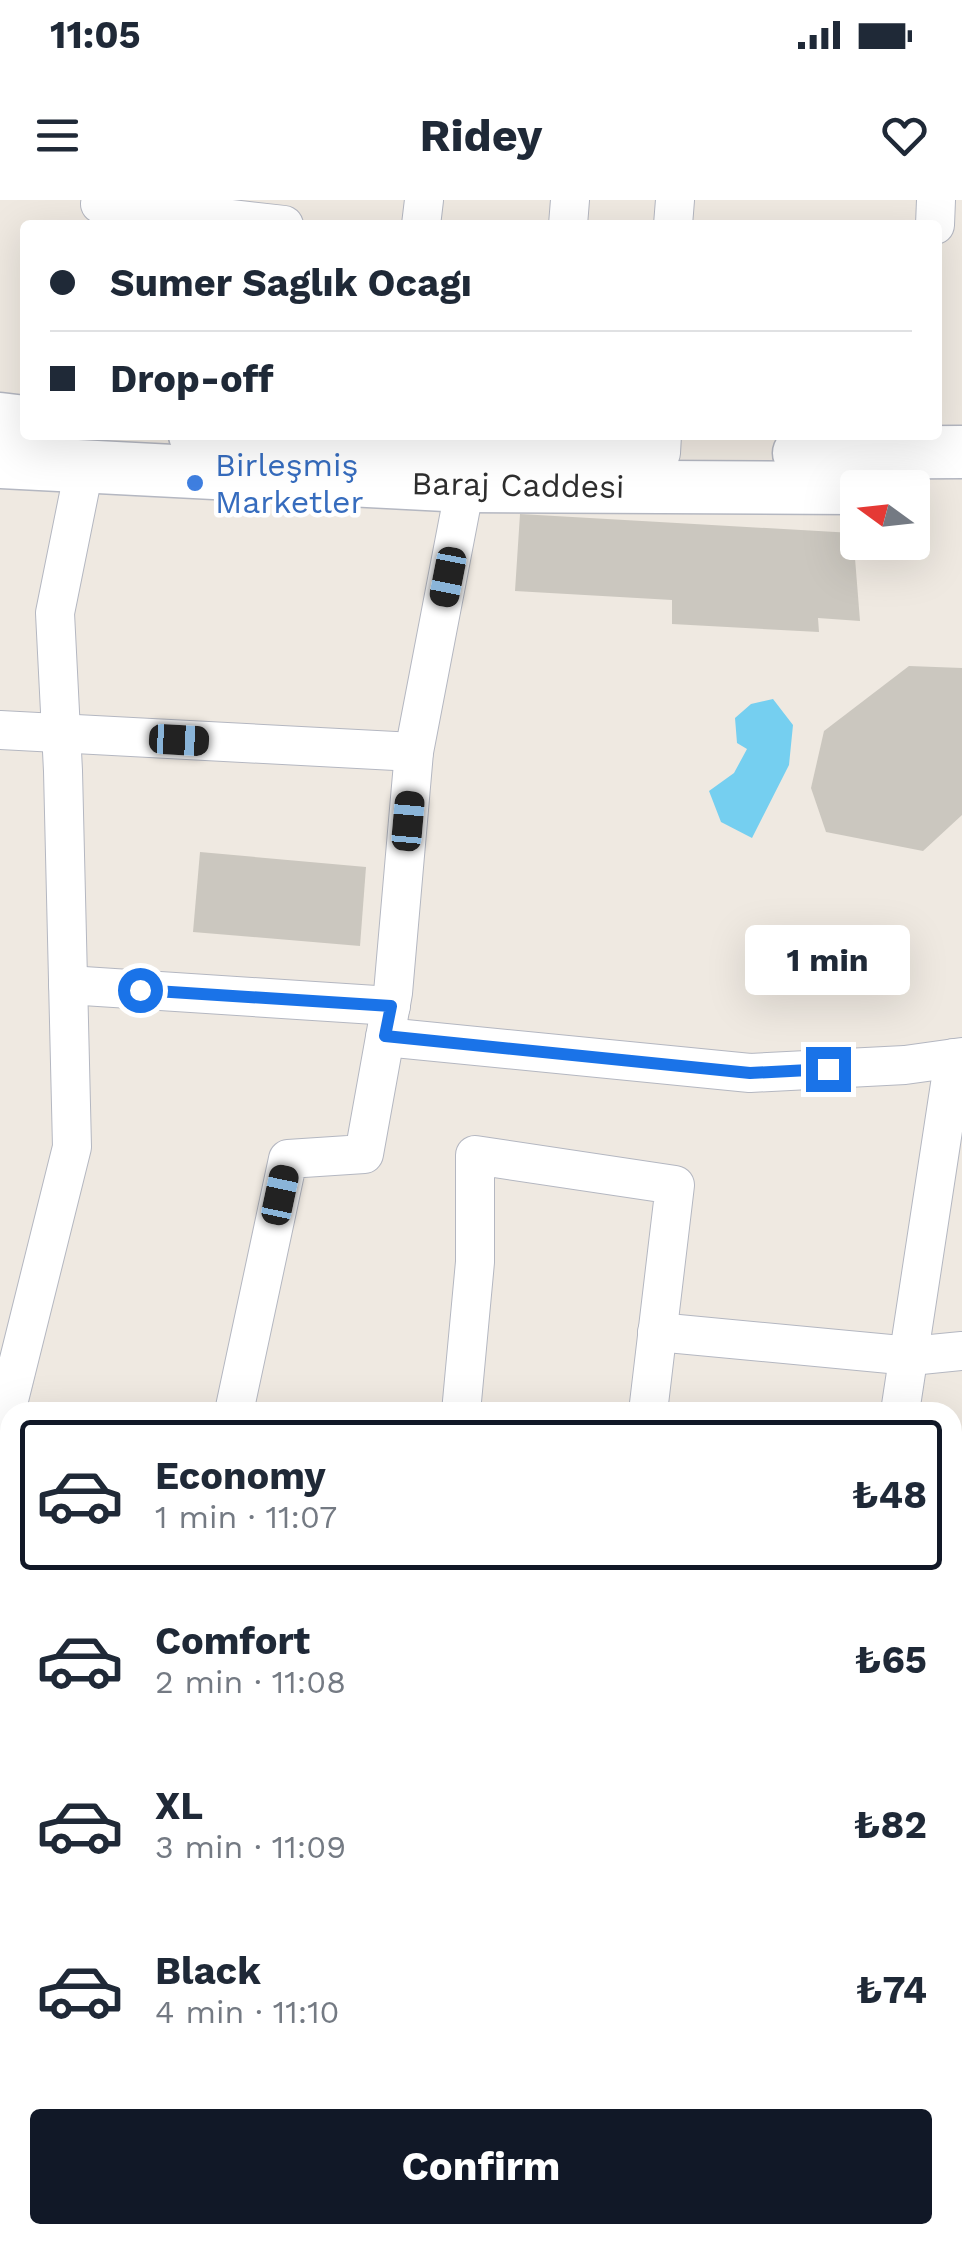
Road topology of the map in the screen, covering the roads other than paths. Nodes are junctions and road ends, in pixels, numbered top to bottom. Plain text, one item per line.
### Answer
1 (100, 210) edge
2 (223, 220) edge
3 (368, 440) edge
4 (402, 441) edge
5 (550, 442) edge
6 (662, 444) edge
7 (946, 457) edge
8 (0, 462) edge
9 (84, 468) junction
10 (916, 470) edge
11 (465, 486) junction
12 (840, 488) edge
13 (0, 730) edge
14 (62, 735) junction
15 (414, 752) junction
16 (68, 985) junction
17 (388, 1021) junction
18 (958, 1058) edge
19 (658, 1332) junction
20 (962, 1351) edge
21 (911, 1356) junction
22 (8, 1402) edge
23 (236, 1402) edge
24 (462, 1402) edge
25 (649, 1402) edge
26 (902, 1402) edge

1 - 2 street
3 - 4 main road, Baraj Caddesi
4 - 5 main road, Baraj Caddesi
5 - 6 main road, Baraj Caddesi
6 - 7 main road, Baraj Caddesi
7 - 10 main road, Baraj Caddesi
8 - 9 main road, Baraj Caddesi
9 - 11 main road, Baraj Caddesi
9 - 14 street
11 - 12 main road, Baraj Caddesi
11 - 15 street
13 - 14 street
14 - 15 street
14 - 16 street
15 - 17 street
16 - 17 street
16 - 22 street
17 - 18 street
17 - 23 street
18 - 21 street
19 - 21 street
19 - 24 street
19 - 25 street
20 - 21 street
21 - 26 street

